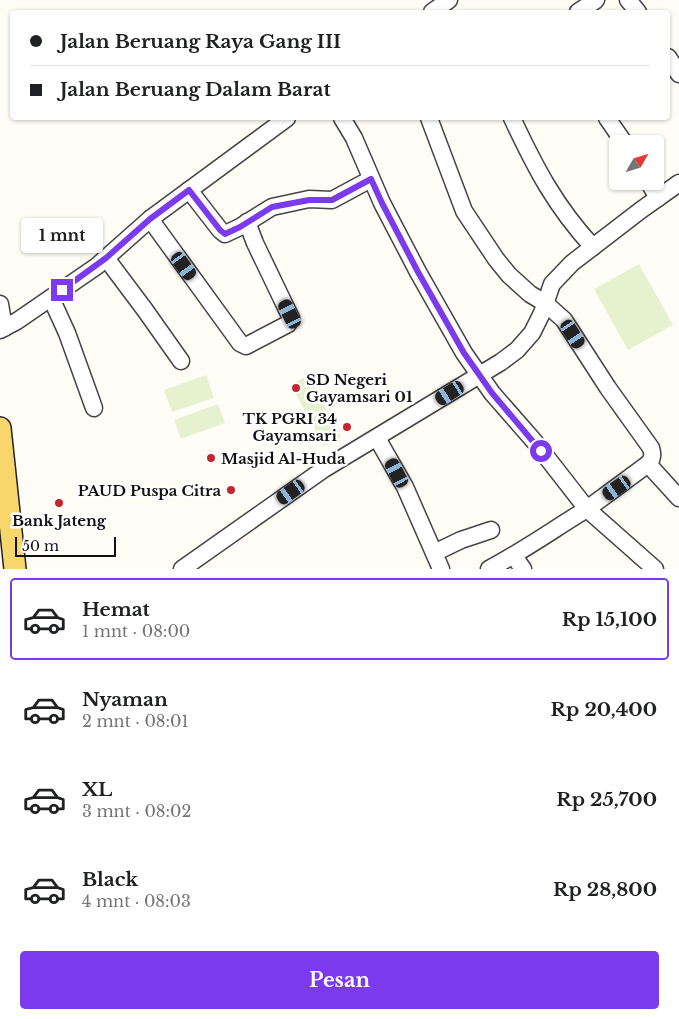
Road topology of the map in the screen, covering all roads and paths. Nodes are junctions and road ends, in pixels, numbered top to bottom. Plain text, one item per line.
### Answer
1 (596, 0) edge
2 (628, 0) edge
3 (581, 10) edge
4 (636, 10) edge
5 (670, 60) edge
6 (679, 74) edge
7 (284, 120) edge
8 (343, 120) edge
9 (430, 120) edge
10 (513, 120) edge
11 (608, 120) edge
12 (619, 135) edge
13 (371, 179) junction
14 (679, 183) edge
15 (189, 190) junction
16 (653, 190) edge
17 (658, 198) junction
18 (150, 219) junction
19 (246, 222) junction
20 (593, 247) junction
21 (106, 258) junction
22 (51, 298) junction
23 (545, 303) junction
24 (0, 304) edge
25 (2, 329) edge
26 (181, 361) dead end
27 (480, 375) junction
28 (94, 408) dead end
29 (0, 428) edge
30 (377, 438) junction
31 (648, 464) junction
32 (679, 498) edge
33 (587, 509) junction
34 (491, 530) dead end
35 (518, 562) edge
36 (436, 564) edge
37 (15, 569) edge
38 (182, 569) edge
39 (489, 569) edge
40 (655, 569) edge

1 - 3 street
2 - 4 street
5 - 6 street
7 - 15 street
8 - 13 street
9 - 23 street
10 - 20 street
11 - 12 street
13 - 19 street
13 - 27 street
14 - 17 street
15 - 18 street
15 - 19 street
16 - 17 street
17 - 20 street
18 - 19 street
18 - 21 street
20 - 23 street
21 - 22 street
21 - 26 street
22 - 25 street
22 - 28 street
23 - 27 street
23 - 31 street
24 - 25 street
27 - 30 street
27 - 33 street
29 - 37 main road
30 - 36 street
30 - 38 street
31 - 32 street
31 - 33 street
33 - 35 street
33 - 40 street
34 - 36 street
35 - 39 street

